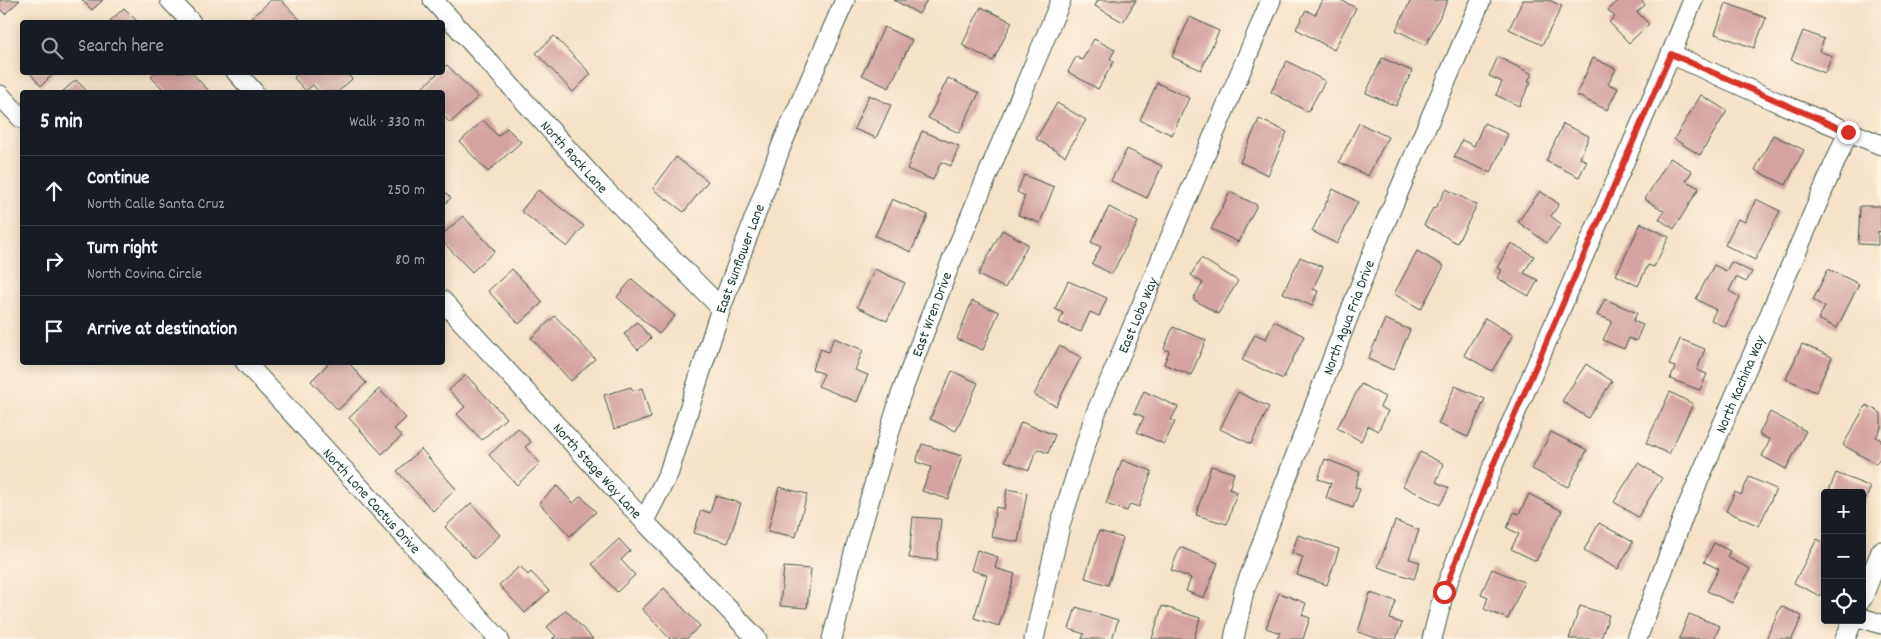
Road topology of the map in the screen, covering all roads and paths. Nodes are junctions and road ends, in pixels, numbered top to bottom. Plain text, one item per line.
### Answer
1 (170, 0) edge
2 (433, 0) edge
3 (1061, 0) edge
4 (1271, 0) edge
5 (1481, 0) edge
6 (1693, 0) edge
7 (840, 2) edge
8 (189, 20) edge
9 (1671, 54) junction
10 (239, 75) edge
11 (252, 90) edge
12 (0, 95) edge
13 (20, 117) edge
14 (1848, 132) junction
15 (1881, 145) edge
16 (445, 303) edge
17 (721, 308) junction
18 (248, 365) edge
19 (644, 521) junction
20 (1881, 552) edge
21 (1866, 589) edge
22 (1866, 619) edge
23 (1852, 624) edge
24 (1881, 624) edge
25 (498, 639) edge
26 (757, 639) edge
27 (832, 639) edge
28 (1034, 639) edge
29 (1234, 639) edge
30 (1432, 639) edge
31 (1637, 639) edge
32 (1845, 639) edge

1 - 8 street
2 - 17 street, North Rock Lane
3 - 27 street, East Wren Drive
4 - 28 street, East Lobo Way
5 - 29 street, North Agua Fria Drive
6 - 9 street
7 - 17 street, East Sunflower Lane
9 - 14 street
9 - 30 street
10 - 11 street
12 - 13 street
14 - 15 street
14 - 31 street, North Kachina Way
16 - 19 street, North Stage Way Lane
17 - 19 street, East Sunflower Lane
18 - 25 street, North Lone Cactus Drive
19 - 26 street, North Stage Way Lane
20 - 21 street
22 - 24 street
23 - 32 street

